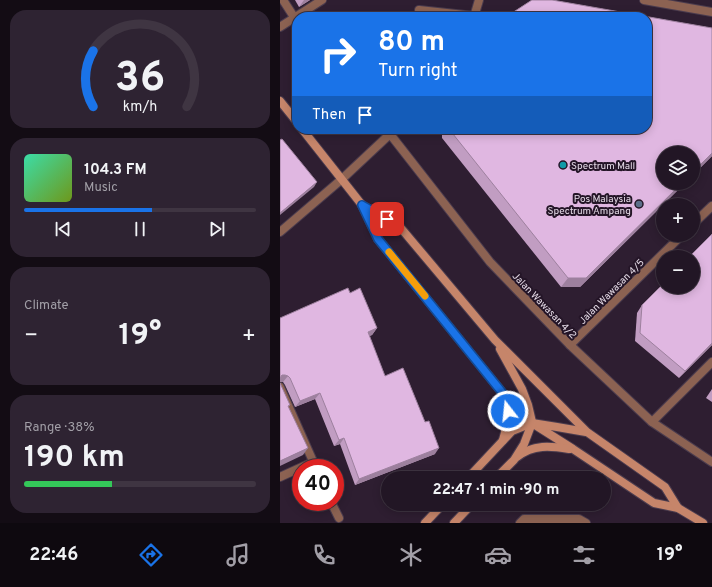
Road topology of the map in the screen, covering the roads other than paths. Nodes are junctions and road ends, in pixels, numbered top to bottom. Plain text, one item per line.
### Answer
1 (283, 0) edge
2 (322, 0) edge
3 (479, 0) edge
4 (644, 0) edge
5 (419, 10) dead end
6 (303, 12) edge
7 (435, 12) edge
8 (475, 12) edge
9 (712, 12) edge
10 (292, 15) edge
11 (292, 19) edge
12 (280, 27) edge
13 (280, 101) edge
14 (292, 116) edge
15 (306, 134) edge
16 (390, 134) edge
17 (394, 134) edge
18 (342, 179) junction
19 (362, 205) junction
20 (712, 206) edge
21 (700, 217) edge
22 (280, 232) edge
23 (675, 242) edge
24 (495, 340) junction
25 (570, 345) junction
26 (712, 362) edge
27 (280, 387) edge
28 (505, 396) junction
29 (652, 422) junction
30 (532, 423) junction
31 (587, 432) junction
32 (503, 441) junction
33 (573, 449) junction
34 (312, 459) edge
35 (514, 460) junction
36 (712, 462) edge
37 (475, 471) edge
38 (503, 471) edge
39 (292, 473) edge
40 (280, 477) edge
41 (678, 508) junction
42 (336, 511) edge
43 (436, 511) edge
44 (465, 511) edge
45 (339, 518) dead end
46 (425, 523) edge
47 (454, 523) edge
48 (520, 523) edge
49 (586, 523) edge
50 (703, 523) edge

1 - 10 street
2 - 6 street
3 - 8 street
4 - 9 street
5 - 7 street
11 - 12 street
13 - 14 street
15 - 18 street
16 - 18 street
17 - 25 street, Jalan Wawasan 4/2
18 - 19 street
18 - 22 street
19 - 24 street
19 - 28 street
20 - 21 street
23 - 25 street, Jalan Wawasan 4/5
24 - 30 street
24 - 31 street
25 - 29 street, Jalan Wawasan 4/2
26 - 29 street
27 - 34 street
28 - 30 street
28 - 32 street
29 - 36 street, Jalan Wawasan 4/2
30 - 31 street
30 - 32 street
30 - 33 street
30 - 35 street
31 - 41 street
32 - 37 street
33 - 35 street
33 - 41 street
35 - 38 street
39 - 40 street
41 - 50 street
42 - 45 street
43 - 46 street
44 - 47 street
48 - 49 street

